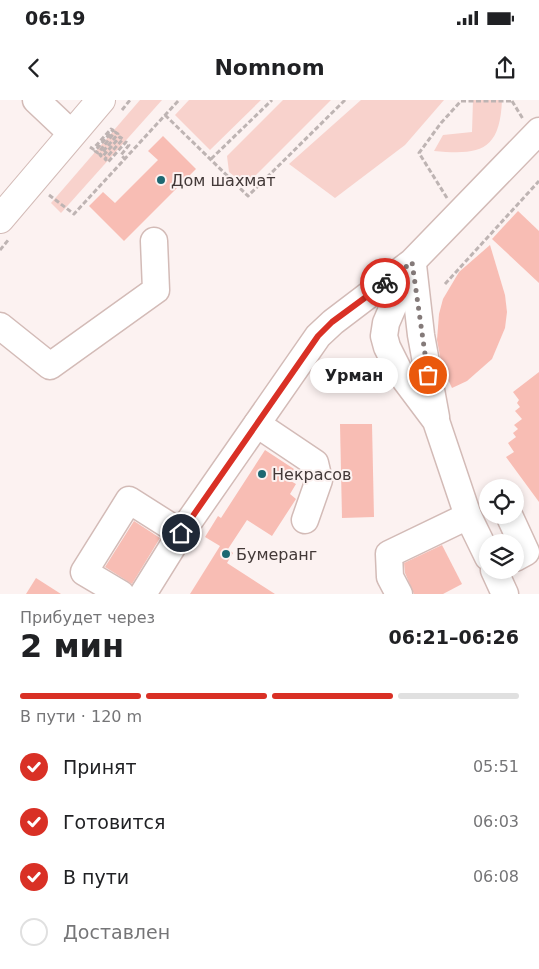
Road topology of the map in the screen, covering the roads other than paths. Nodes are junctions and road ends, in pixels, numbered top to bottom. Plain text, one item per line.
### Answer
1 (36, 100) edge
2 (101, 100) edge
3 (532, 126) edge
4 (81, 140) junction
5 (0, 219) edge
6 (154, 241) dead end
7 (412, 262) junction
8 (0, 326) edge
9 (436, 421) junction
10 (257, 424) junction
11 (468, 516) junction
12 (305, 520) dead end
13 (181, 533) junction
14 (479, 539) edge
15 (121, 594) edge
16 (143, 594) edge
17 (399, 594) edge

1 - 4 street
2 - 4 main road
3 - 7 street
4 - 5 main road
6 - 8 street
7 - 9 street
7 - 9 street
7 - 10 street
9 - 11 street
10 - 12 street
10 - 13 street
11 - 14 street
11 - 17 street
13 - 15 street
13 - 16 street

